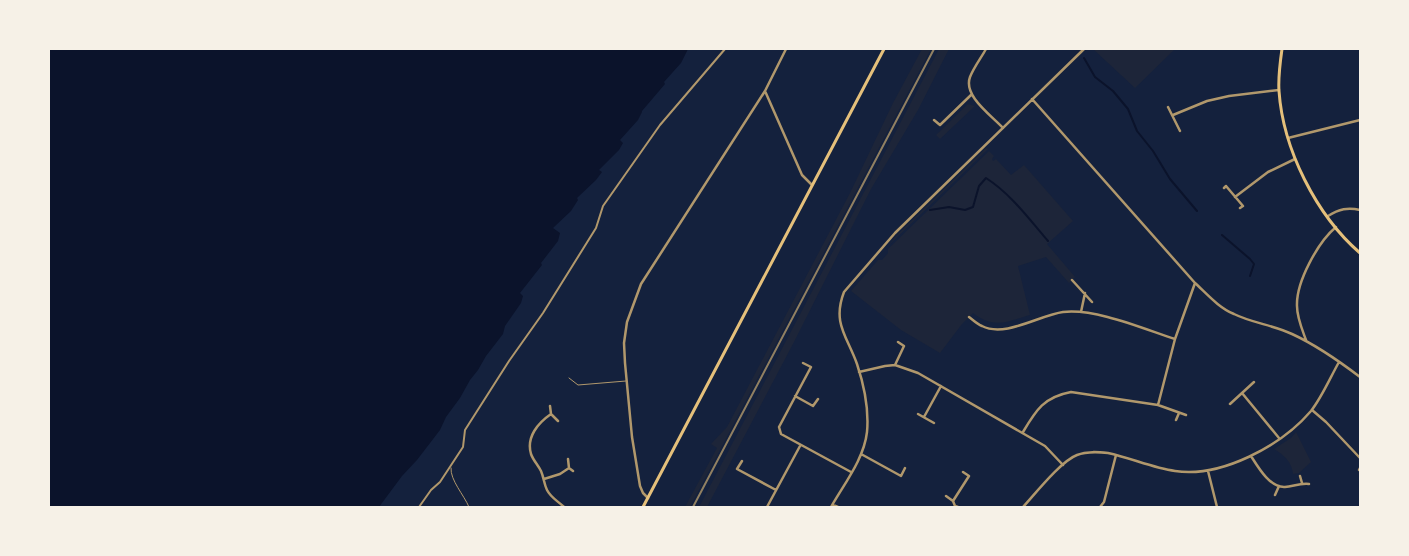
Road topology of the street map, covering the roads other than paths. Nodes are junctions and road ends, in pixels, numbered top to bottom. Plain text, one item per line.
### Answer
1 (725, 49) edge
2 (786, 49) edge
3 (884, 49) edge
4 (986, 49) edge
5 (1084, 49) edge
6 (1282, 49) edge
7 (1279, 90) junction
8 (765, 91) junction
9 (971, 95) junction
10 (1032, 100) junction
11 (1168, 106) dead end
12 (1173, 115) junction
13 (934, 120) dead end
14 (1360, 120) edge
15 (1003, 128) junction
16 (1180, 131) dead end
17 (1288, 138) junction
18 (1295, 159) junction
19 (812, 185) junction
20 (1224, 188) dead end
21 (1235, 196) junction
22 (1240, 208) dead end
23 (1360, 210) edge
24 (1328, 216) junction
25 (1336, 227) junction
26 (1360, 253) edge
27 (1072, 280) dead end
28 (1195, 283) junction
29 (1085, 293) junction
30 (1092, 302) dead end
31 (1081, 312) junction
32 (970, 317) dead end
33 (1175, 339) junction
34 (898, 342) dead end
35 (1306, 342) junction
36 (1340, 362) junction
37 (803, 363) dead end
38 (895, 365) junction
39 (859, 372) junction
40 (1360, 377) edge
41 (570, 378) dead end
42 (626, 381) junction
43 (1254, 382) dead end
44 (941, 386) junction
45 (1242, 393) junction
46 (795, 396) junction
47 (818, 399) dead end
48 (1230, 404) dead end
49 (1158, 405) junction
50 (550, 406) dead end
51 (1312, 410) junction
52 (1179, 412) junction
53 (551, 414) junction
54 (918, 414) dead end
55 (1186, 415) dead end
56 (924, 417) junction
57 (1176, 420) dead end
58 (558, 421) dead end
59 (934, 423) dead end
60 (1022, 432) junction
61 (1279, 438) junction
62 (800, 446) junction
63 (861, 454) junction
64 (1116, 455) junction
65 (1251, 456) junction
66 (568, 458) dead end
67 (1360, 458) edge
68 (742, 461) dead end
69 (1063, 465) junction
70 (450, 466) junction
71 (568, 468) junction
72 (905, 468) dead end
73 (1208, 470) junction
74 (573, 471) dead end
75 (850, 472) junction
76 (963, 472) dead end
77 (1300, 476) dead end
78 (544, 478) junction
79 (1302, 483) junction
80 (1309, 484) dead end
81 (1279, 486) junction
82 (776, 490) junction
83 (1275, 495) dead end
84 (946, 496) dead end
85 (648, 498) junction
86 (953, 501) junction
87 (832, 506) edge
88 (419, 507) edge
89 (469, 507) edge
90 (564, 507) edge
91 (643, 507) edge
92 (767, 507) edge
93 (838, 507) edge
94 (958, 507) edge
95 (1023, 507) edge
96 (1100, 507) edge
97 (1216, 507) edge

1 - 70 street
2 - 8 street
3 - 19 main road
4 - 9 street
5 - 10 street
6 - 7 main road
7 - 12 street
7 - 17 main road
8 - 19 street
8 - 42 street
9 - 13 street
9 - 15 street
10 - 15 street
10 - 28 street
11 - 12 street
12 - 16 street
14 - 17 street
15 - 39 street
17 - 18 main road
18 - 21 street
18 - 24 main road
19 - 85 main road
20 - 21 street
21 - 22 street
23 - 24 street
24 - 25 main road
25 - 26 main road
25 - 35 street
27 - 29 street
28 - 33 street
28 - 35 street
29 - 30 street
29 - 31 street
31 - 32 street
31 - 33 street
33 - 49 street
34 - 38 street
35 - 36 street
36 - 40 street
36 - 51 street
37 - 46 street
38 - 39 street
38 - 44 street
39 - 63 street
41 - 42 lane
42 - 85 street
43 - 45 street
44 - 56 street
44 - 60 street
45 - 48 street
45 - 61 street
46 - 47 street
46 - 62 street
49 - 52 street
49 - 60 street
50 - 53 street
51 - 61 street
51 - 67 street
52 - 55 street
52 - 57 street
53 - 58 street
53 - 78 street
54 - 56 street
56 - 59 street
60 - 69 street
61 - 65 street
62 - 75 street
62 - 82 street
63 - 72 street
63 - 75 street
64 - 69 street
64 - 73 street
64 - 96 street
65 - 73 street
65 - 81 street
66 - 71 street
68 - 82 street
69 - 95 street
70 - 88 street
70 - 89 lane
71 - 74 street
71 - 78 street
73 - 97 street
75 - 87 street
76 - 86 street
77 - 79 street
78 - 90 street
79 - 80 street
79 - 81 street
81 - 83 street
82 - 92 street
84 - 86 street
85 - 91 main road
86 - 94 street
87 - 93 street

